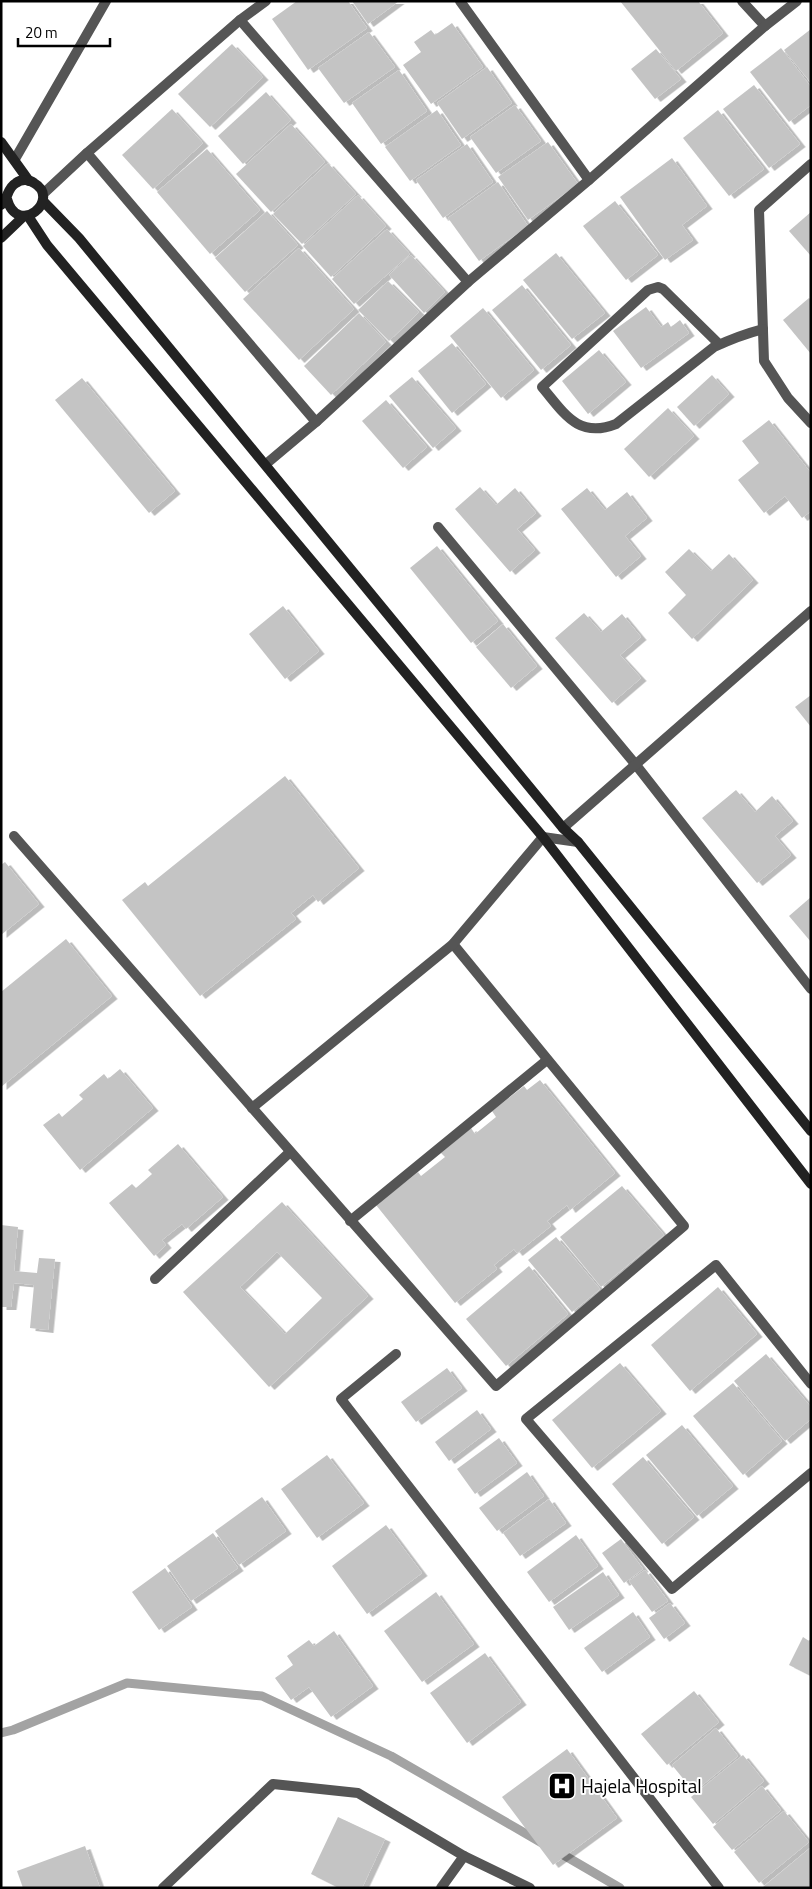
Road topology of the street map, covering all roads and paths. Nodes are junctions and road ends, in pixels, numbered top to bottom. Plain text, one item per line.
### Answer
1 (106, 1) edge
2 (266, 1) edge
3 (460, 1) edge
4 (742, 1) edge
5 (797, 1) edge
6 (240, 20) junction
7 (765, 26) junction
8 (1, 142) edge
9 (87, 153) junction
10 (15, 158) junction
11 (811, 164) edge
12 (30, 180) junction
13 (589, 180) junction
14 (4, 196) edge
15 (43, 198) junction
16 (26, 216) junction
17 (1, 238) edge
18 (468, 282) junction
19 (763, 329) junction
20 (719, 344) junction
21 (316, 422) junction
22 (811, 424) edge
23 (266, 464) junction
24 (438, 527) dead end
25 (811, 611) edge
26 (636, 765) junction
27 (564, 828) junction
28 (14, 836) dead end
29 (543, 837) junction
30 (578, 842) junction
31 (452, 944) junction
32 (811, 989) edge
33 (547, 1060) junction
34 (252, 1108) junction
35 (811, 1131) edge
36 (290, 1152) junction
37 (811, 1184) edge
38 (350, 1221) junction
39 (155, 1279) dead end
40 (396, 1354) dead end
41 (811, 1384) edge
42 (811, 1473) edge
43 (464, 1856) junction
44 (163, 1888) edge
45 (441, 1888) edge
46 (530, 1888) edge
47 (719, 1888) edge

1 - 10 street
2 - 6 street
3 - 13 street
4 - 7 street
5 - 7 street
6 - 9 street
6 - 18 street
7 - 13 street
8 - 10 main road
9 - 15 street
9 - 21 street
10 - 12 main road
11 - 19 street
12 - 14 main road
12 - 15 main road
13 - 18 street
14 - 16 main road
15 - 16 main road
15 - 23 main road
16 - 17 main road
16 - 29 main road
18 - 21 street
19 - 20 street
19 - 22 street
20 - 20 street
21 - 23 street
23 - 27 main road
24 - 26 street
25 - 26 street
26 - 27 street
26 - 32 street
27 - 30 main road
28 - 34 street
29 - 30 street
29 - 31 street
29 - 37 main road
30 - 35 main road
31 - 33 street
31 - 34 street
33 - 38 street
33 - 38 street
34 - 36 street
36 - 38 street
36 - 39 street
40 - 47 street
41 - 42 street
43 - 44 street
43 - 45 street
43 - 46 street

